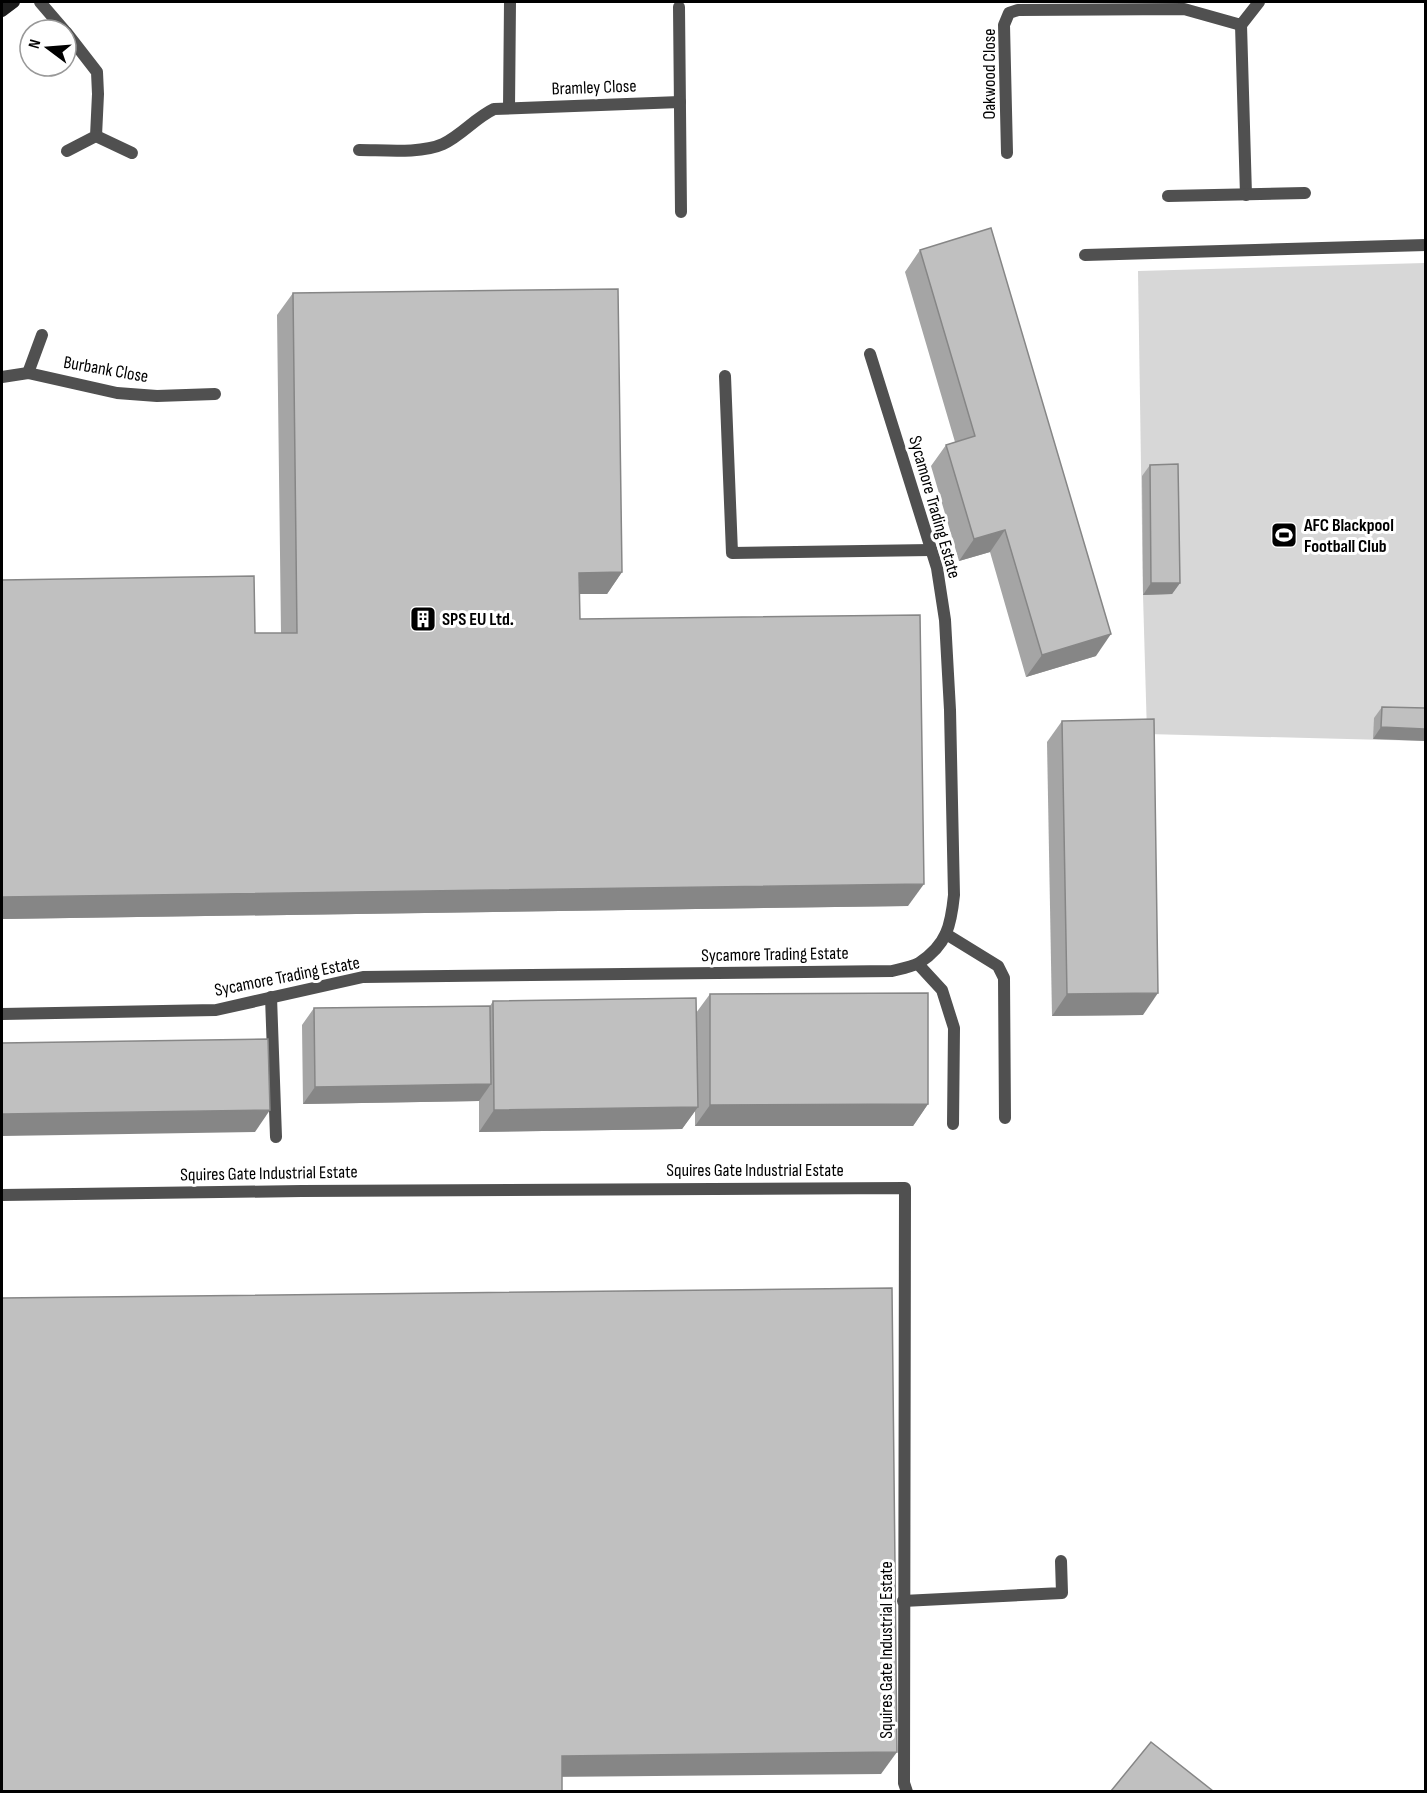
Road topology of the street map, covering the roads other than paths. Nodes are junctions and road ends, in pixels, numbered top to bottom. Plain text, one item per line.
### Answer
1 (14, 2) edge
2 (40, 2) edge
3 (510, 2) edge
4 (1259, 2) edge
5 (679, 7) dead end
6 (2, 11) edge
7 (54, 18) edge
8 (1241, 25) junction
9 (78, 48) edge
10 (680, 102) junction
11 (509, 108) junction
12 (96, 136) junction
13 (358, 150) dead end
14 (67, 151) dead end
15 (132, 153) dead end
16 (1007, 153) dead end
17 (1305, 193) dead end
18 (1246, 195) junction
19 (1168, 196) dead end
20 (681, 212) dead end
21 (1425, 245) edge
22 (1085, 255) dead end
23 (42, 335) dead end
24 (870, 354) dead end
25 (27, 373) junction
26 (725, 376) dead end
27 (2, 377) edge
28 (214, 394) dead end
29 (931, 550) junction
30 (946, 934) junction
31 (918, 964) junction
32 (272, 997) junction
33 (2, 1014) edge
34 (1005, 1118) dead end
35 (953, 1124) dead end
36 (276, 1137) dead end
37 (2, 1195) edge
38 (1060, 1561) dead end
39 (903, 1601) junction
40 (907, 1791) edge

1 - 6 main road
2 - 7 street
3 - 11 street
4 - 8 street
5 - 10 street
8 - 16 street, Oakwood Close
8 - 18 street
9 - 12 street
10 - 11 street, Bramley Close
10 - 20 street
11 - 13 street, Bramley Close
12 - 14 street
12 - 15 street
17 - 18 street
18 - 19 street
21 - 22 street
23 - 25 street
24 - 29 street, Sycamore Trading Estate
25 - 27 street, Burbank Close
25 - 28 street, Burbank Close
26 - 29 street
29 - 30 street, Sycamore Trading Estate
30 - 31 street, Sycamore Trading Estate
30 - 34 street
31 - 32 street, Sycamore Trading Estate
31 - 35 street
32 - 33 street, Sycamore Trading Estate
32 - 36 street
37 - 39 street, Squires Gate Industrial Estate
38 - 39 street
39 - 40 street, Squires Gate Industrial Estate

